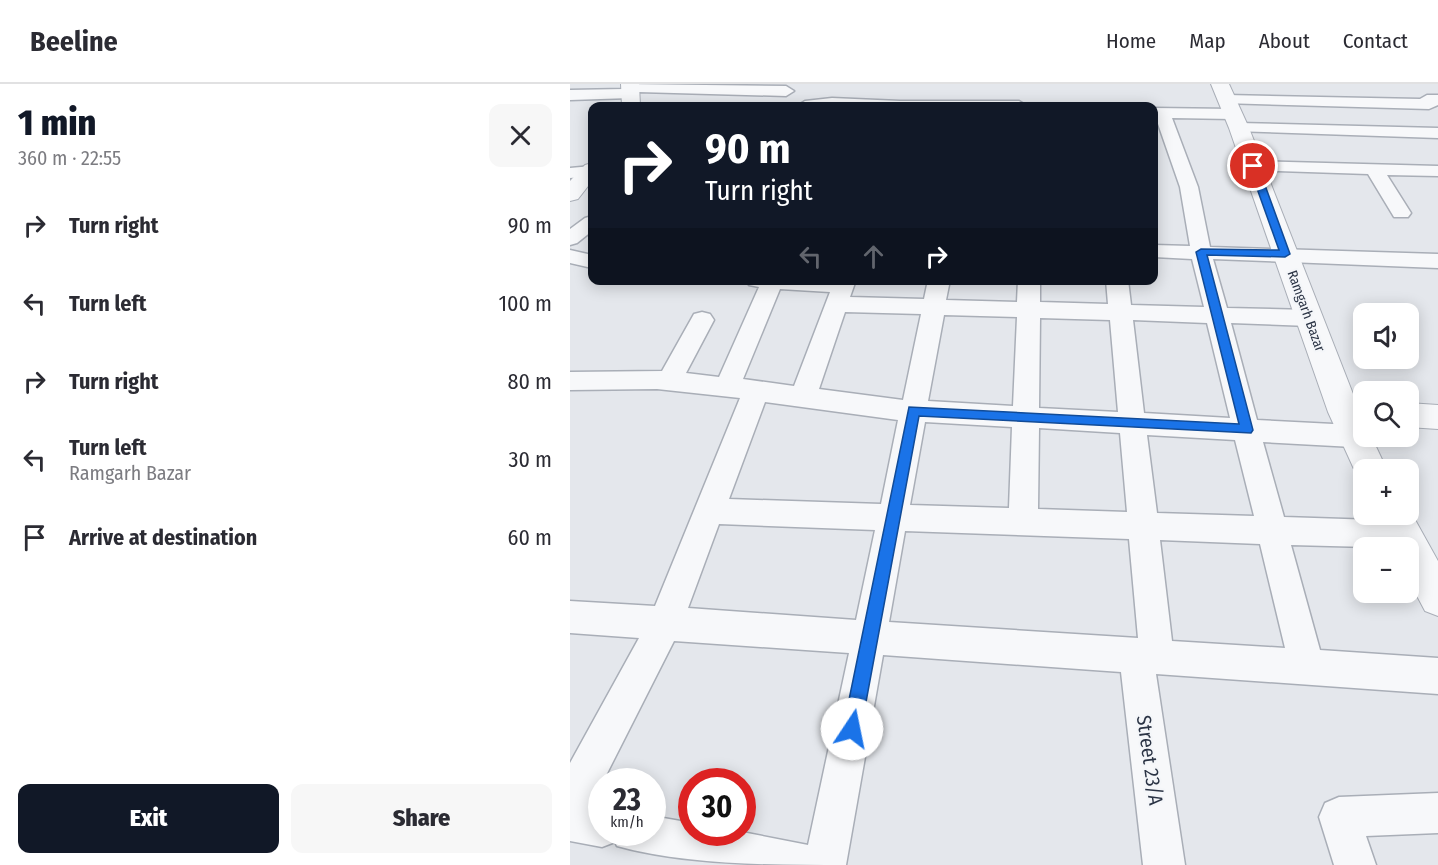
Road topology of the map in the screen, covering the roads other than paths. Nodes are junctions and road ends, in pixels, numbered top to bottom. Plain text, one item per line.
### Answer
1 (1280, 84) edge
2 (1386, 90) dead end
3 (786, 91) dead end
4 (630, 93) edge
5 (570, 95) edge
6 (1438, 100) edge
7 (1290, 101) junction
8 (1397, 104) junction
9 (1230, 106) edge
10 (1158, 113) edge
11 (1438, 133) edge
12 (1253, 166) junction
13 (1374, 169) junction
14 (586, 171) edge
15 (1438, 171) edge
16 (570, 194) edge
17 (1401, 213) dead end
18 (588, 225) edge
19 (570, 239) edge
20 (1158, 251) edge
21 (1201, 252) junction
22 (1285, 254) junction
23 (570, 256) edge
24 (588, 261) edge
25 (1438, 261) edge
26 (763, 285) edge
27 (799, 285) edge
28 (1029, 285) edge
29 (1117, 285) edge
30 (842, 290) edge
31 (936, 294) edge
32 (1028, 309) junction
33 (1120, 312) junction
34 (1217, 315) junction
35 (1309, 318) junction
36 (702, 320) dead end
37 (570, 381) edge
38 (669, 381) junction
39 (741, 389) junction
40 (803, 397) junction
41 (913, 410) junction
42 (1419, 416) edge
43 (1025, 417) junction
44 (1438, 417) edge
45 (1353, 420) edge
46 (1131, 423) junction
47 (1246, 430) junction
48 (709, 511) junction
49 (893, 517) junction
50 (1023, 522) junction
51 (1399, 525) edge
52 (1142, 526) junction
53 (1272, 530) junction
54 (1438, 598) edge
55 (570, 617) edge
56 (665, 624) junction
57 (870, 638) junction
58 (1146, 656) junction
59 (1307, 667) junction
60 (1438, 676) edge
61 (570, 803) edge
62 (1438, 813) edge
63 (570, 821) edge
64 (588, 824) edge
65 (666, 839) edge
66 (807, 865) edge
67 (825, 865) edge
68 (1164, 865) edge
69 (1354, 865) edge

1 - 7 street
2 - 8 street
3 - 4 street
4 - 5 street
6 - 8 street
7 - 8 street
7 - 9 street
9 - 10 street
9 - 11 street
9 - 12 street, Ramgarh Bazar
10 - 21 street
12 - 13 street
12 - 22 street, Ramgarh Bazar
13 - 15 street
13 - 17 street
14 - 16 street
18 - 19 street
20 - 21 street
21 - 22 street
21 - 34 street
22 - 25 street
22 - 35 street, Ramgarh Bazar
23 - 24 street
26 - 39 street
27 - 30 street
28 - 32 street
29 - 33 street, Street 23/A
30 - 31 street
30 - 40 street
31 - 32 street
31 - 41 street
32 - 33 street
32 - 43 street
33 - 34 street
33 - 46 street, Street 23/A
34 - 35 street
34 - 47 street
35 - 45 street, Ramgarh Bazar
36 - 38 street
37 - 38 street
38 - 39 street
39 - 40 street
39 - 48 street
40 - 41 street
41 - 43 street
41 - 49 street
42 - 44 street
43 - 46 street
43 - 50 street
45 - 47 street
46 - 47 street
46 - 52 street, Street 23/A
47 - 53 street
48 - 49 street
48 - 56 street
49 - 50 street
49 - 57 street
50 - 52 street
51 - 53 street
51 - 54 street
52 - 53 street
52 - 58 street, Street 23/A
53 - 59 street
55 - 56 street
56 - 57 street
56 - 61 street
57 - 58 street
57 - 67 street
58 - 59 street
58 - 68 street, Street 23/A
59 - 60 street
62 - 69 street
63 - 64 street
65 - 66 street

